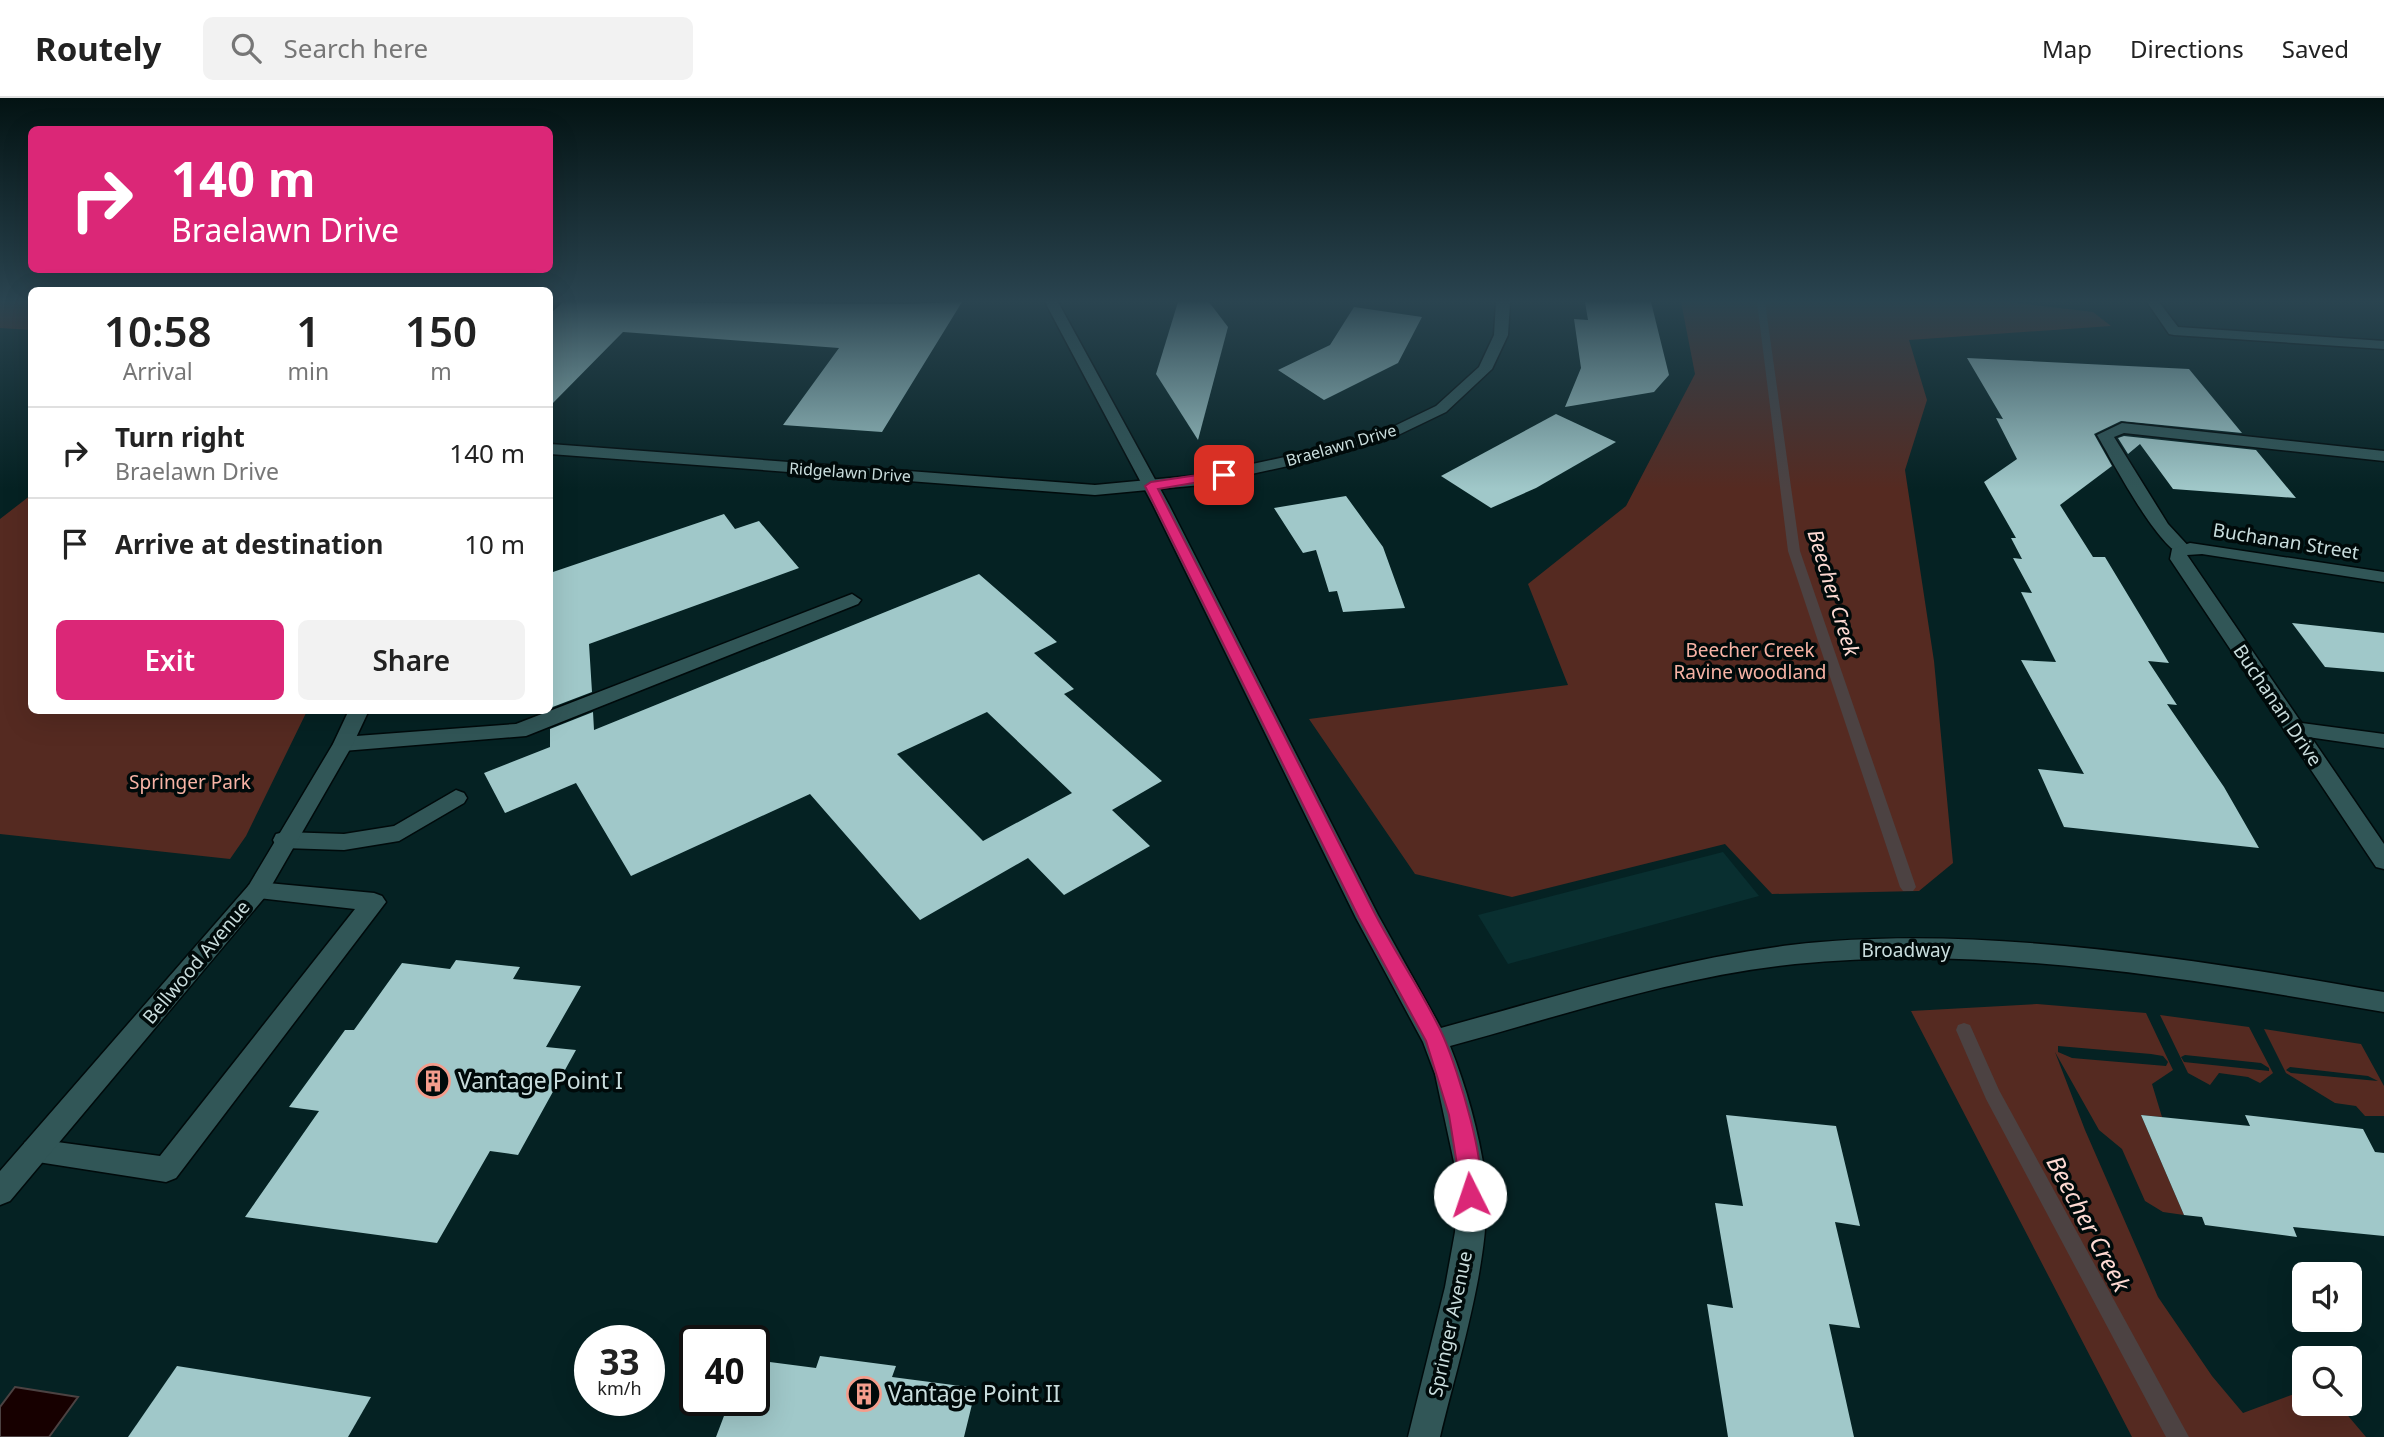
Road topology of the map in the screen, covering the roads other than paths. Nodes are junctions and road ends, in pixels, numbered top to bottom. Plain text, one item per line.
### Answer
1 (1085, 364) edge
2 (1487, 364) edge
3 (553, 449) edge
4 (2384, 456) edge
5 (1151, 486) junction
6 (2183, 550) junction
7 (2384, 577) edge
8 (852, 600) dead end
9 (357, 714) edge
10 (2294, 729) junction
11 (2384, 741) edge
12 (343, 744) junction
13 (456, 798) dead end
14 (284, 840) junction
15 (2384, 861) edge
16 (257, 891) junction
17 (2384, 1002) edge
18 (1435, 1040) junction
19 (35, 1151) junction
20 (0, 1192) edge
21 (1424, 1437) edge

1 - 5 street, Springer Avenue
2 - 5 street, Braelawn Drive
3 - 5 street, Ridgelawn Drive
4 - 6 street
5 - 18 street, Springer Avenue
6 - 7 street, Buchanan Street
6 - 10 street, Buchanan Drive
8 - 12 street
9 - 12 street, Bellwood Avenue
10 - 11 street
10 - 15 street, Buchanan Drive
12 - 14 street, Bellwood Avenue
13 - 14 street
14 - 16 street, Bellwood Avenue
16 - 19 street, Bellwood Avenue
16 - 19 street
17 - 18 street, Broadway
18 - 21 street, Springer Avenue
19 - 20 street, Bellwood Avenue

